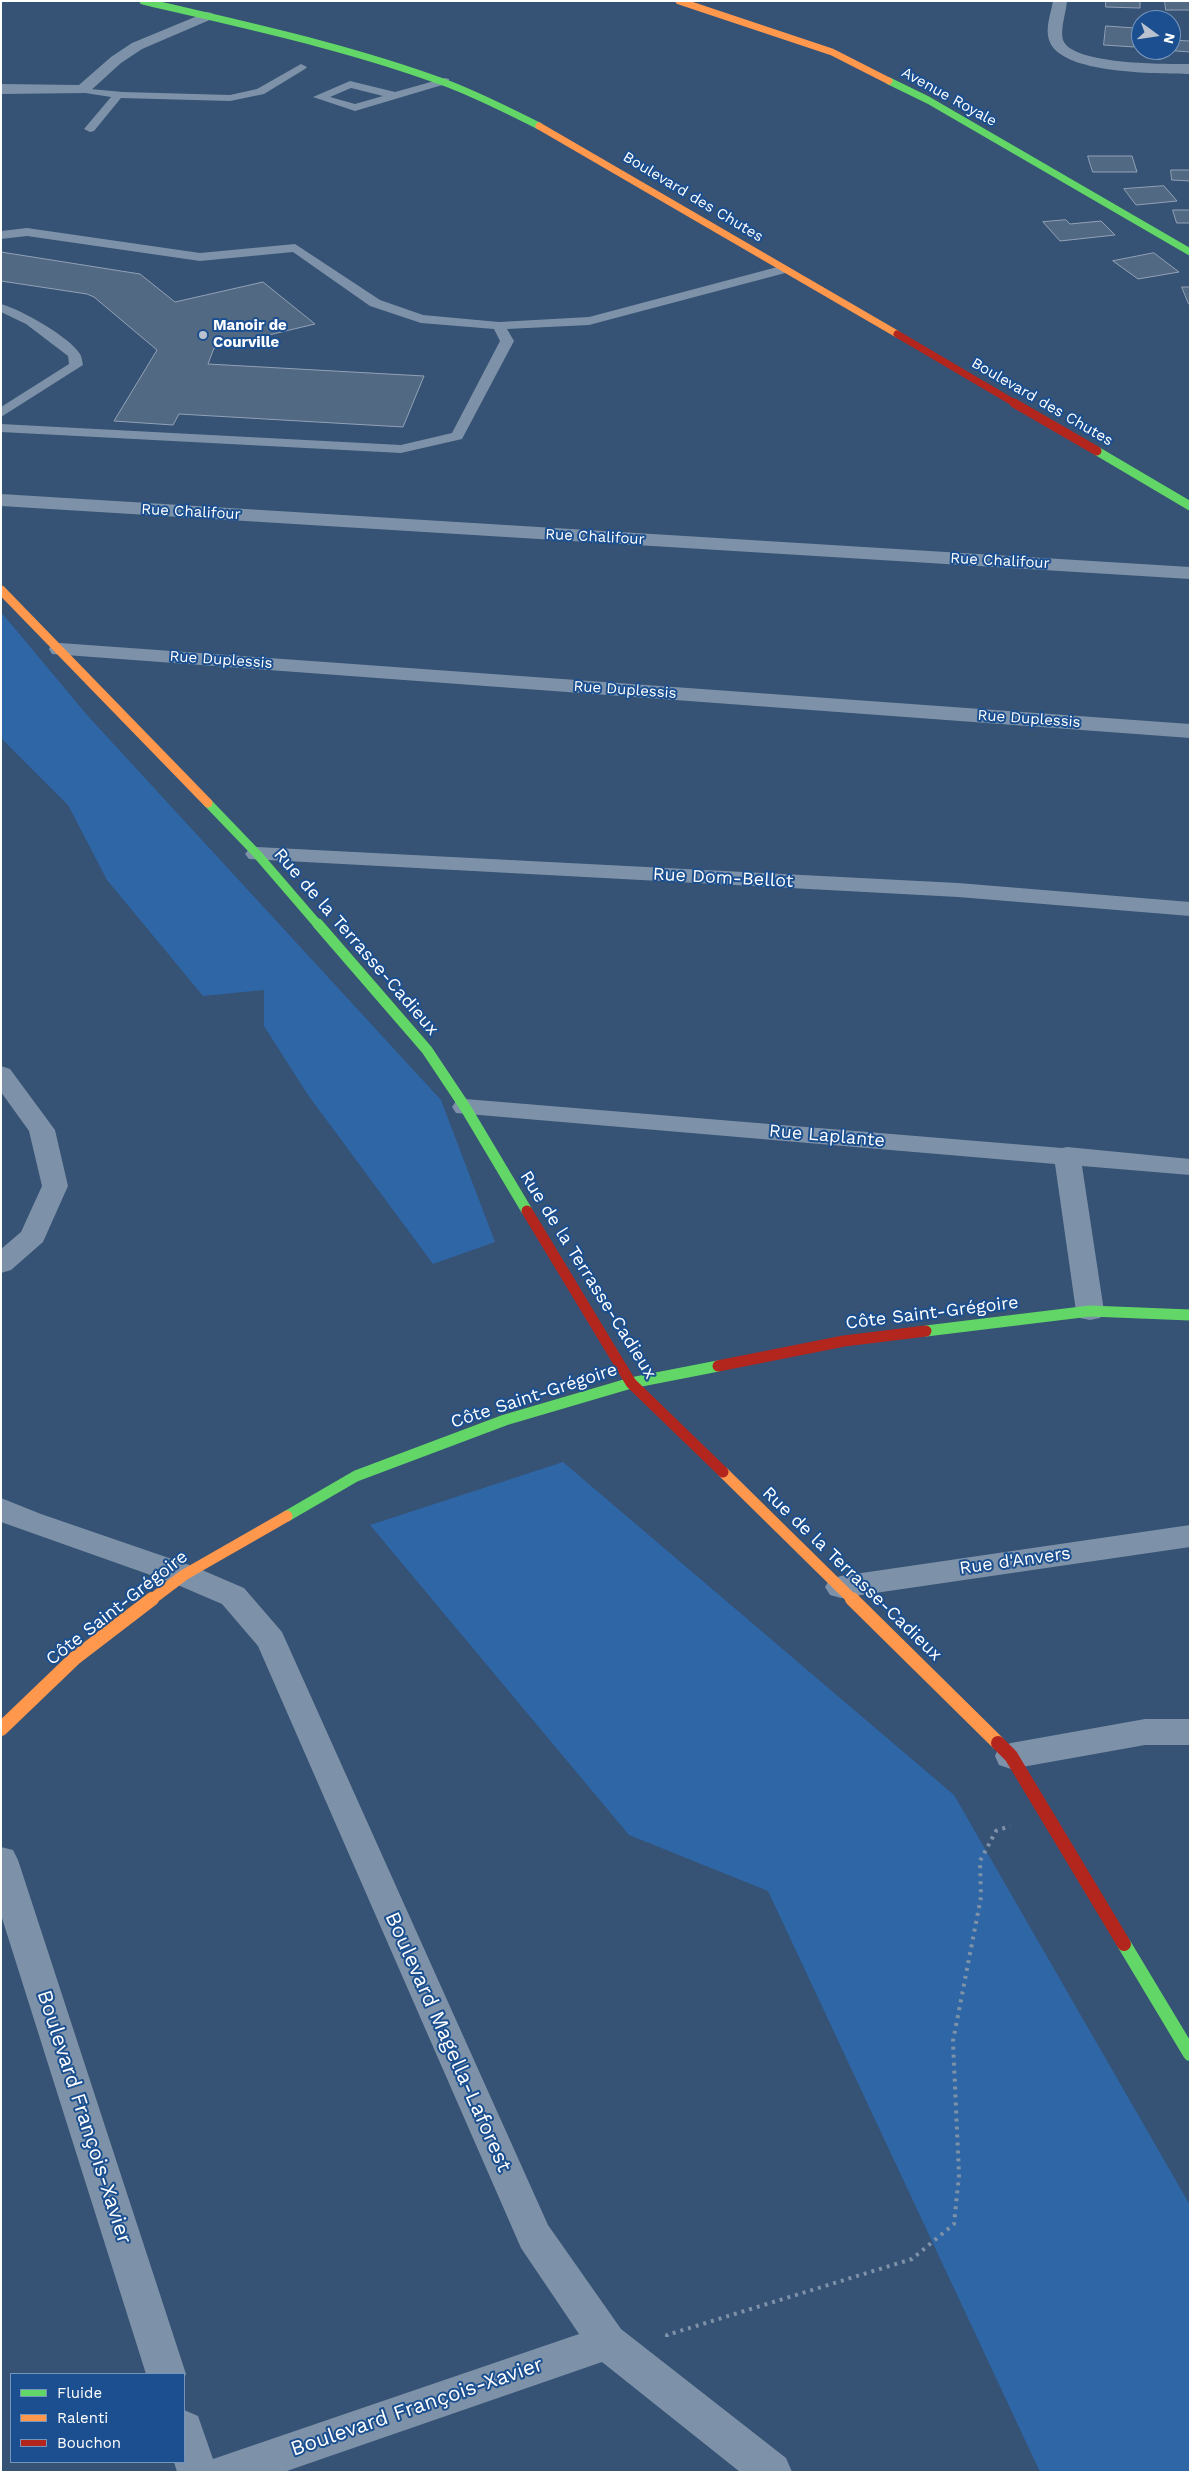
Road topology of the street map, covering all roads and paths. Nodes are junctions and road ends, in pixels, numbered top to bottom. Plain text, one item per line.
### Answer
1 (143, 1) edge
2 (679, 1) edge
3 (1060, 1) edge
4 (207, 16) junction
5 (301, 67) dead end
6 (1190, 70) edge
7 (445, 81) junction
8 (1, 89) edge
9 (83, 90) junction
10 (118, 95) junction
11 (395, 96) junction
12 (90, 129) dead end
13 (1, 235) edge
14 (1190, 252) edge
15 (785, 269) junction
16 (1, 308) edge
17 (499, 326) junction
18 (1, 414) edge
19 (1, 428) edge
20 (1, 500) edge
21 (1190, 506) edge
22 (1190, 573) edge
23 (1, 590) edge
24 (60, 649) junction
25 (1190, 731) edge
26 (257, 854) junction
27 (1190, 909) edge
28 (1, 1074) edge
29 (465, 1107) junction
30 (1067, 1155) junction
31 (1190, 1167) edge
32 (1, 1264) edge
33 (1090, 1311) junction
34 (1190, 1315) edge
35 (631, 1384) junction
36 (1, 1509) edge
37 (1190, 1536) edge
38 (184, 1575) junction
39 (841, 1587) junction
40 (1, 1729) edge
41 (1190, 1732) edge
42 (1011, 1756) junction
43 (996, 1831) dead end
44 (1, 1860) edge
45 (1190, 2054) edge
46 (606, 2342) junction
47 (166, 2373) edge
48 (670, 2393) junction
49 (185, 2432) edge
50 (197, 2472) edge
51 (228, 2472) edge
52 (772, 2472) edge

1 - 4 street, Boulevard des Chutes
2 - 14 street, Avenue Royale
3 - 6 street
4 - 7 street, Boulevard des Chutes
4 - 9 street
5 - 10 lane
7 - 11 lane
7 - 15 street, Boulevard des Chutes
8 - 9 street
9 - 10 lane
10 - 12 lane
11 - 11 lane
13 - 17 lane
15 - 17 lane
15 - 21 street, Boulevard des Chutes
16 - 18 lane
17 - 19 lane
20 - 22 street, Rue Chalifour
23 - 24 street, Rue de la Terrasse-Cadieux
24 - 25 street, Rue Duplessis
24 - 26 street, Rue de la Terrasse-Cadieux
26 - 27 street, Rue Dom-Bellot
26 - 29 street, Rue de la Terrasse-Cadieux
28 - 32 street
29 - 30 street, Rue Laplante
29 - 35 street, Rue de la Terrasse-Cadieux
30 - 31 street, Rue Laplante
30 - 33 street
33 - 34 street, Côte Saint-Grégoire
33 - 35 street, Côte Saint-Grégoire
35 - 38 street, Côte Saint-Grégoire
35 - 39 street, Rue de la Terrasse-Cadieux
36 - 38 street
37 - 39 street, Rue d'Anvers
38 - 40 street, Côte Saint-Grégoire
38 - 46 street, Boulevard Magella-Laforest
39 - 42 street, Rue de la Terrasse-Cadieux
41 - 42 street
42 - 45 street, Rue de la Terrasse-Cadieux
43 - 48 path
44 - 47 street, Boulevard François-Xavier
46 - 48 street, Boulevard Magella-Laforest
46 - 51 street, Boulevard François-Xavier
48 - 52 street, Boulevard Magella-Laforest
49 - 50 street

